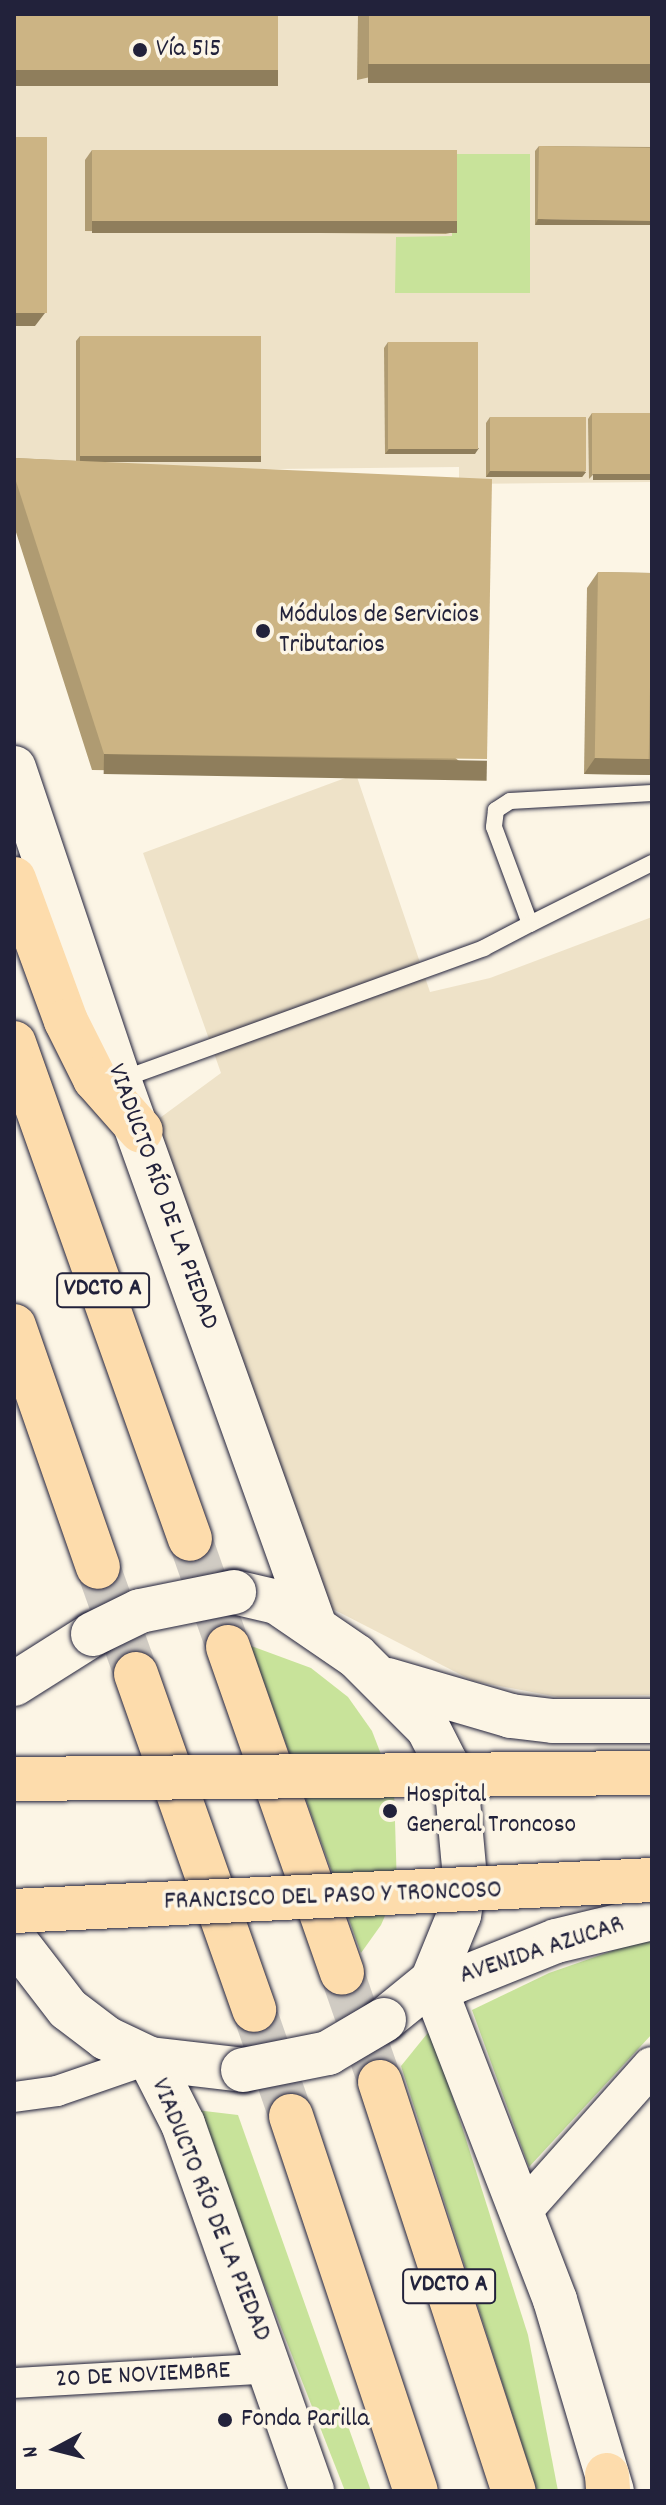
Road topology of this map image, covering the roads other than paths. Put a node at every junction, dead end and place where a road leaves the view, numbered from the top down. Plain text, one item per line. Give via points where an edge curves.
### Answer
1 (14, 768) edge
2 (652, 793) edge
3 (652, 863) edge
4 (14, 879) edge
5 (530, 924) junction
6 (14, 1043) edge
7 (110, 1084) junction
8 (141, 1131) joint
9 (14, 1326) edge
10 (190, 1539) tunnel mouth
11 (98, 1567) tunnel mouth
12 (314, 1624) junction
13 (228, 1647) tunnel mouth
14 (368, 1666) junction
15 (136, 1674) tunnel mouth
16 (14, 1684) edge
17 (652, 1721) edge
18 (652, 1773) edge
19 (14, 1779) edge
20 (652, 1880) edge
21 (14, 1911) edge
22 (652, 1918) edge
23 (20, 1954) edge
24 (342, 1973) tunnel mouth
25 (432, 1981) junction
26 (254, 2010) tunnel mouth
27 (150, 2059) junction
28 (652, 2066) edge
29 (380, 2082) tunnel mouth
30 (14, 2097) edge
31 (291, 2116) tunnel mouth
32 (520, 2214) junction
33 (273, 2368) junction
34 (14, 2383) edge
35 (308, 2485) edge
36 (609, 2486) edge
37 (416, 2491) edge
38 (514, 2491) edge

1 - 7 main road, VIADUCTO RÍO DE LA PIEDAD
2 - 5 lane via 510,801 496,810 494,827
3 - 5 lane
4 - 7 highway via 66,1021
5 - 7 lane via 484,948
6 - 10 highway, VDCTO A
7 - 8 highway
8 - 12 main road, VIADUCTO RÍO DE LA PIEDAD
9 - 11 highway
12 - 14 main road
12 - 16 main road, bridge via 277,1602 234,1592 140,1611
13 - 24 highway
14 - 17 main road via 511,1716
14 - 25 main road via 428,1728 458,1801 465,1878 459,1915
15 - 26 highway
18 - 19 highway, bridge
20 - 21 highway, FRANCISCO DEL PASO Y TRONCOSO, bridge
22 - 25 main road, AVENIDA AZUCAR via 556,1941 456,1981
23 - 27 main road, VIADUCTO RÍO DE LA PIEDAD via 68,2009 106,2038
25 - 27 main road, bridge via 384,2020 328,2053 243,2070
25 - 32 main road
27 - 30 street via 57,2091
27 - 33 main road, VIADUCTO RÍO DE LA PIEDAD via 183,2124
28 - 32 street
29 - 38 highway, VDCTO A
31 - 37 highway
32 - 36 main road via 555,2300
33 - 34 street, 20 DE NOVIEMBRE
33 - 35 main road, VIADUCTO RÍO DE LA PIEDAD

